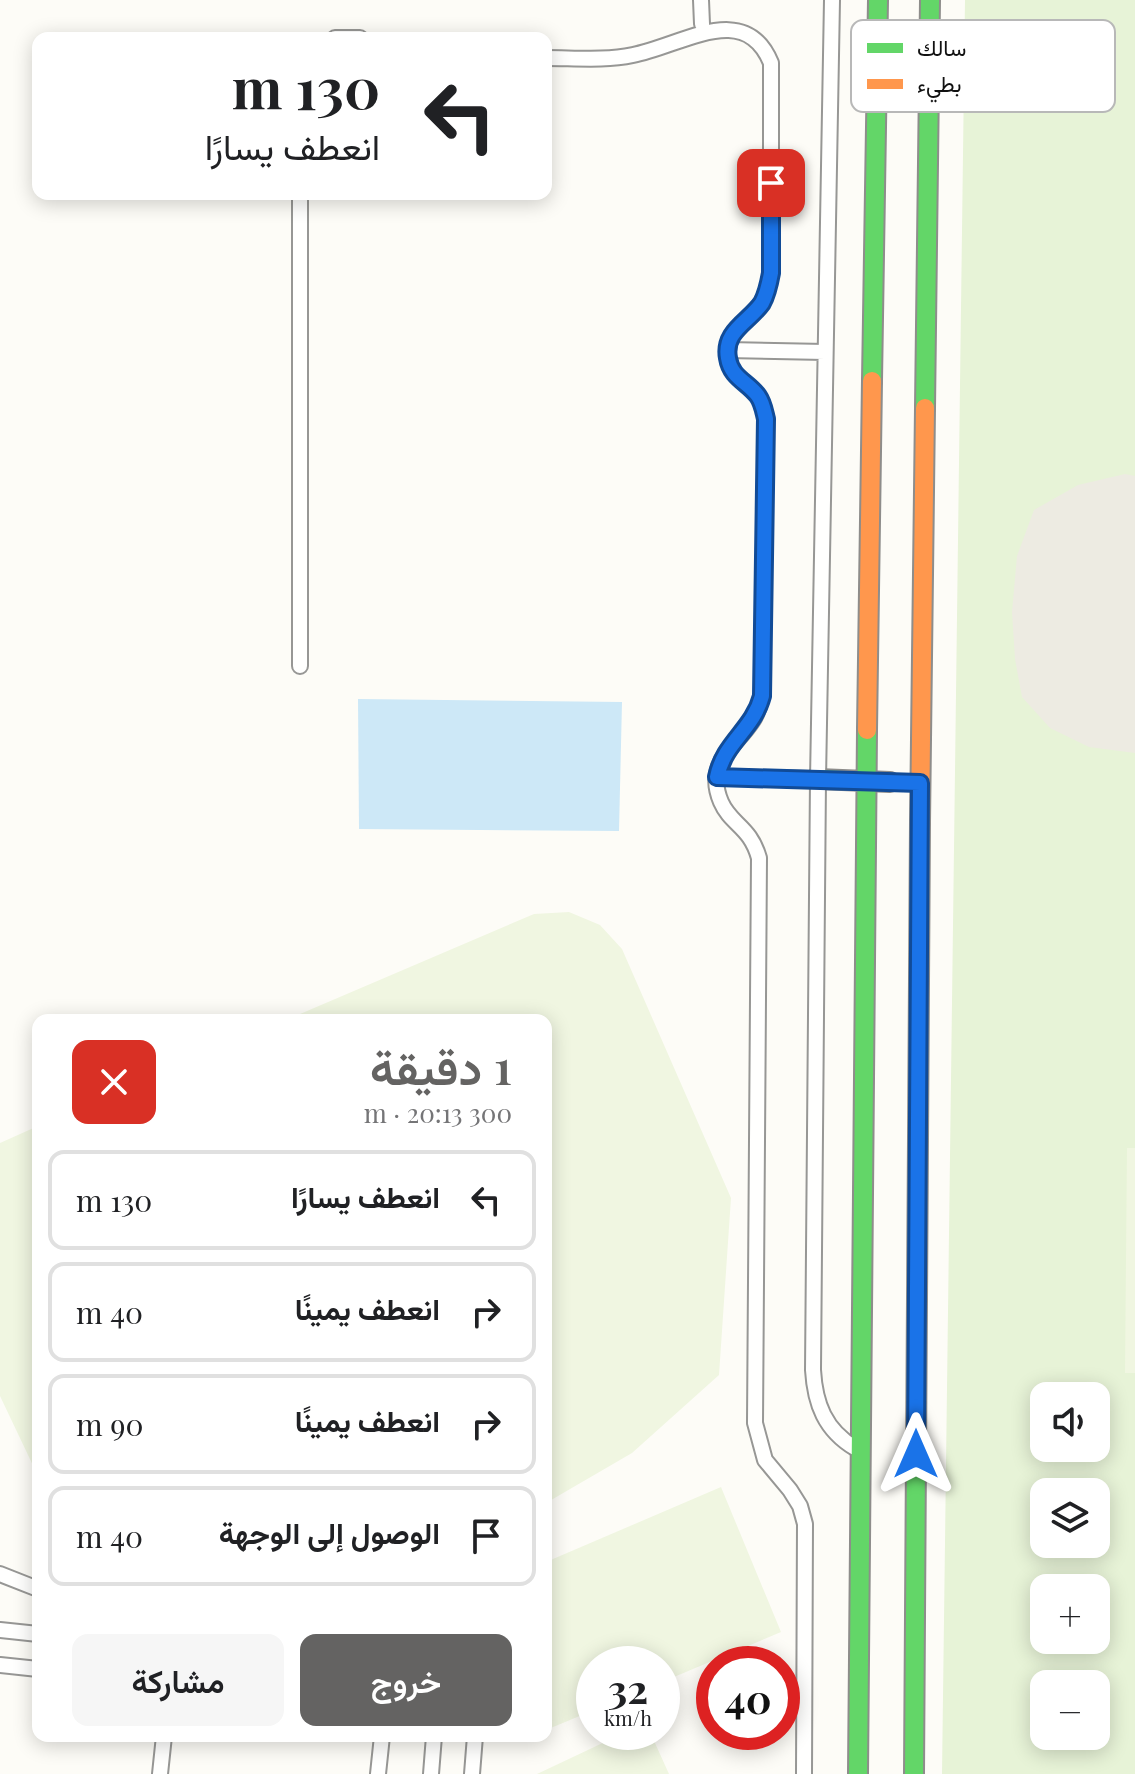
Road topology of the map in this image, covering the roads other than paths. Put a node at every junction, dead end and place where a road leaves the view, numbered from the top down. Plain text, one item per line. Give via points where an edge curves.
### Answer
1 (701, 0) edge
2 (832, 0) edge
3 (878, 0) edge
4 (930, 0) edge
5 (878, 20) edge
6 (930, 20) edge
7 (702, 24) junction
8 (552, 58) edge
9 (876, 112) edge
10 (929, 112) edge
11 (300, 200) edge
12 (727, 350) junction
13 (825, 352) junction
14 (300, 666) dead end
15 (717, 777) junction
16 (818, 779) junction
17 (866, 781) junction
18 (920, 783) junction
19 (861, 1452) junction
20 (0, 1574) edge
21 (32, 1587) edge
22 (0, 1630) edge
23 (32, 1633) edge
24 (0, 1665) edge
25 (32, 1668) edge
26 (163, 1742) edge
27 (381, 1742) edge
28 (434, 1742) edge
29 (475, 1742) edge
30 (160, 1774) edge
31 (378, 1774) edge
32 (431, 1774) edge
33 (472, 1774) edge
34 (804, 1774) edge
35 (858, 1774) edge
36 (914, 1774) edge

1 - 7 lane
2 - 13 lane
3 - 5 street
4 - 6 street
7 - 8 lane via 660,48 635,55
7 - 12 lane via 720,19 754,31 766,45 771,63 771,273 763,300 735,329
9 - 17 street
10 - 18 street
11 - 14 lane
12 - 13 lane
12 - 15 lane via 731,369 756,393 766,419 763,682 759,709 726,751
13 - 16 lane
15 - 16 lane
15 - 34 lane via 721,802 748,832 759,858 755,1423 765,1460 790,1490 805,1524
16 - 17 street
16 - 19 lane via 814,1390 830,1427
17 - 18 street
17 - 19 street
18 - 36 street
19 - 35 street
20 - 21 lane
22 - 23 lane
24 - 25 lane
26 - 30 lane
27 - 31 lane
28 - 32 lane
29 - 33 lane

